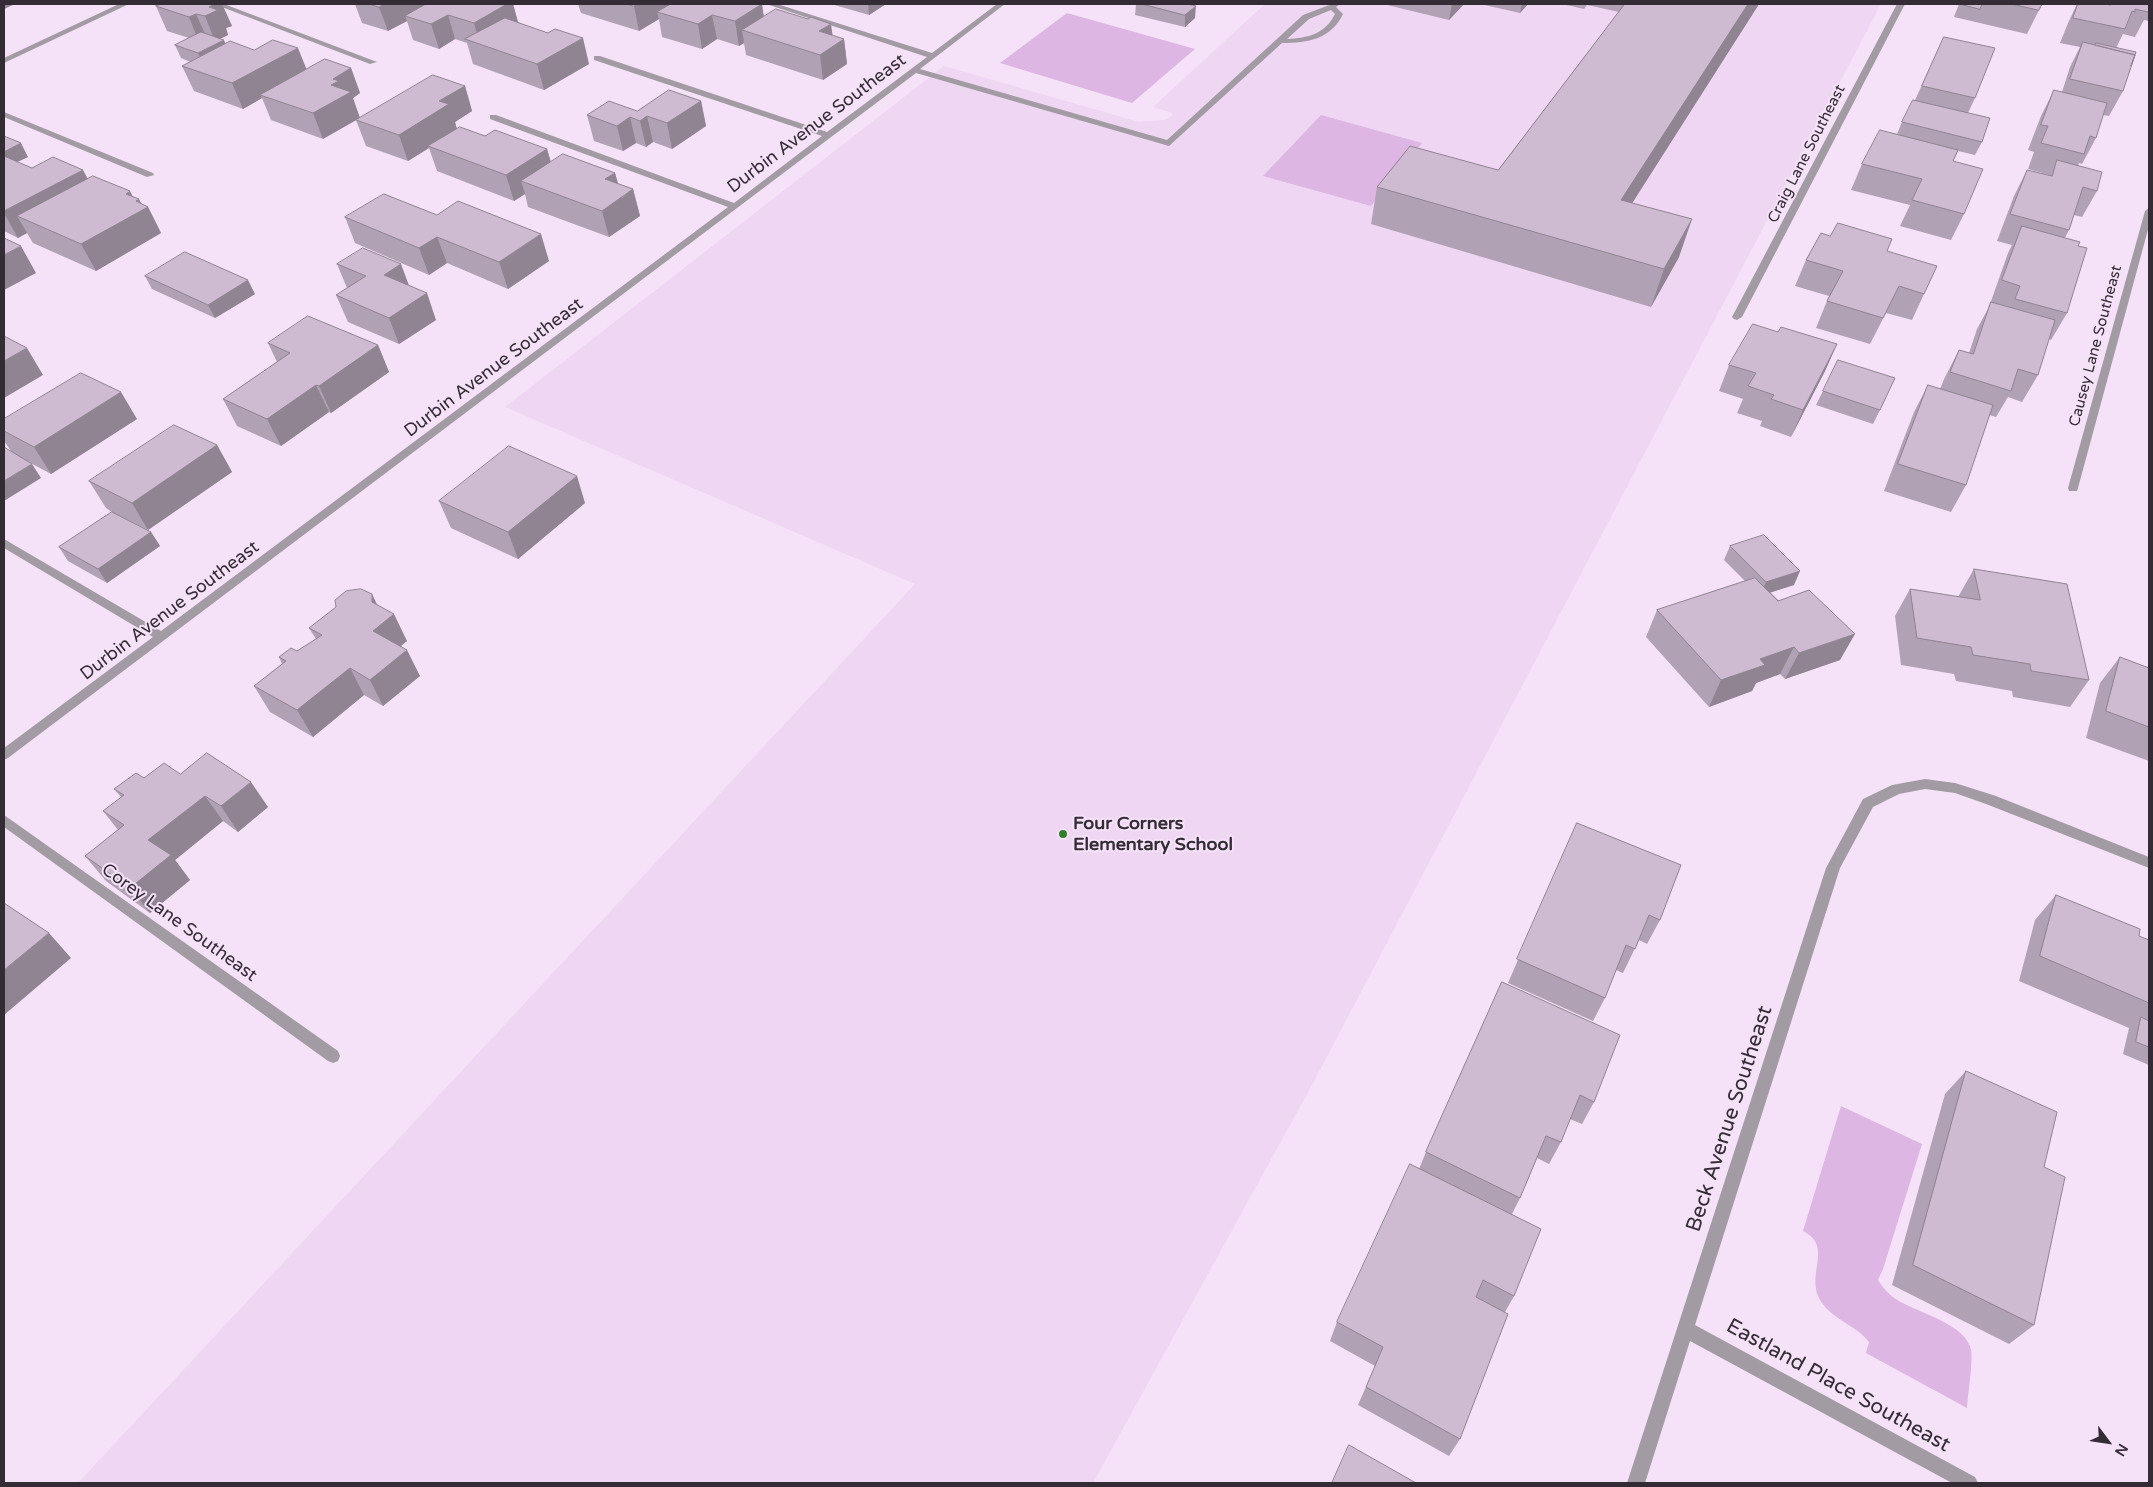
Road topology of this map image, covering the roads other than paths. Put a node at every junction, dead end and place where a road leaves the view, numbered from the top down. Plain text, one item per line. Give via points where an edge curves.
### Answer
1 (125, 4) edge
2 (218, 4) edge
3 (770, 4) edge
4 (1001, 4) edge
5 (1901, 4) edge
6 (1334, 6) edge
7 (1278, 41) junction
8 (933, 56) junction
9 (596, 58) dead end
10 (4, 60) edge
11 (373, 62) dead end
12 (916, 70) junction
13 (4, 114) edge
14 (493, 117) dead end
15 (829, 136) junction
16 (150, 175) dead end
17 (736, 206) junction
18 (2149, 211) edge
19 (1737, 317) dead end
20 (2073, 488) dead end
21 (4, 543) edge
22 (162, 637) junction
23 (4, 755) edge
24 (4, 820) edge
25 (2149, 862) edge
26 (333, 1056) dead end
27 (1685, 1329) junction
28 (1636, 1483) edge
29 (1969, 1483) edge

1 - 10 street
2 - 11 street
3 - 8 street
4 - 8 street, Durbin Avenue Southeast
5 - 19 street, Craig Lane Southeast
6 - 7 street via 1306,17
6 - 7 street via 1339,14 1336,21 1320,35 1310,39
7 - 12 street via 1169,143
8 - 12 street, Durbin Avenue Southeast
9 - 15 street
12 - 15 street, Durbin Avenue Southeast
13 - 16 street
14 - 17 street
15 - 17 street, Durbin Avenue Southeast
17 - 22 street, Durbin Avenue Southeast
18 - 20 street, Causey Lane Southeast
21 - 22 street
22 - 23 street, Durbin Avenue Southeast
24 - 26 street, Corey Lane Southeast
25 - 27 street, Beck Avenue Southeast via 1955,788 1925,784 1897,789 1868,803 1833,868
27 - 28 street, Beck Avenue Southeast
27 - 29 street, Eastland Place Southeast

